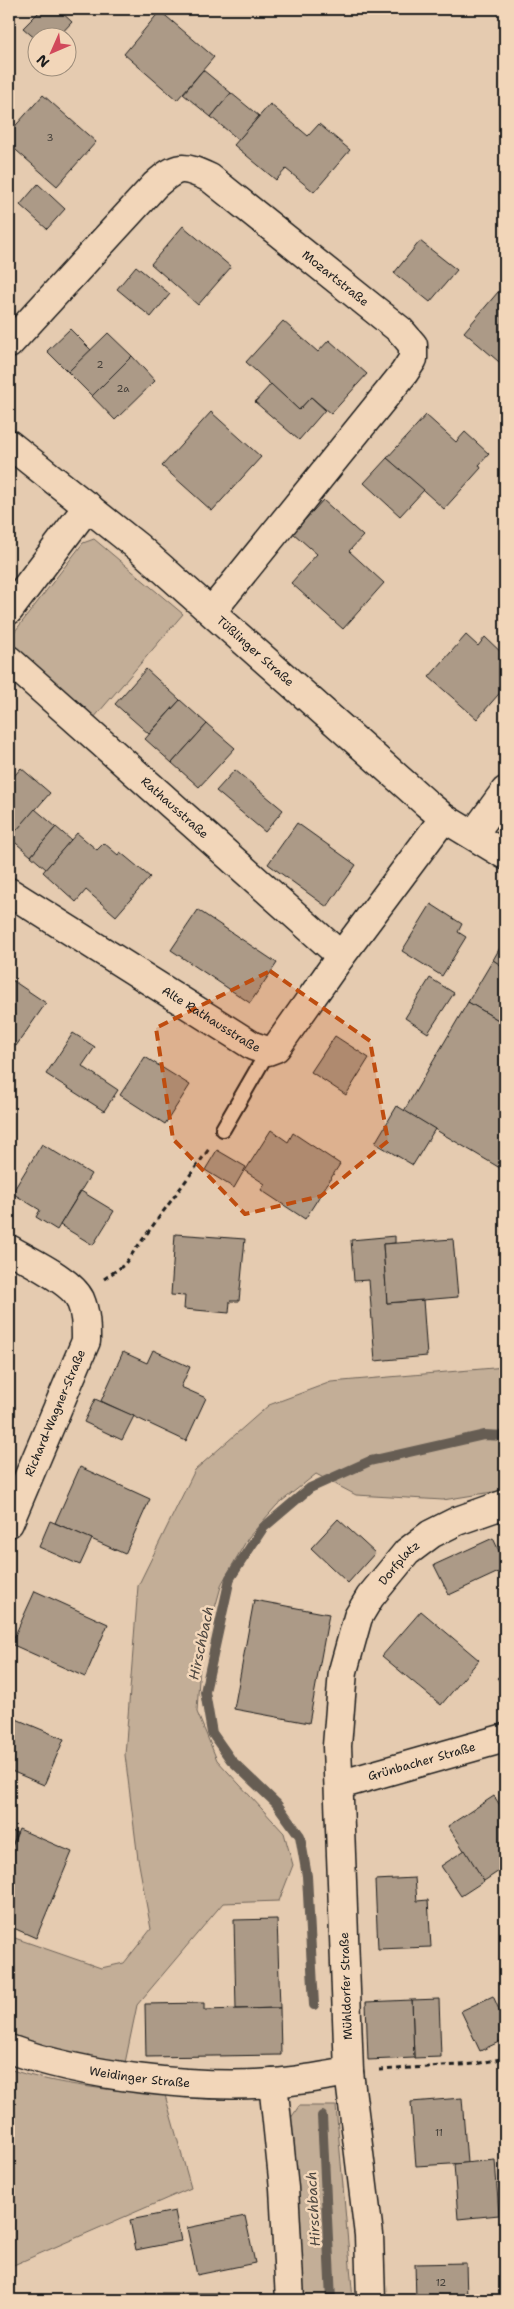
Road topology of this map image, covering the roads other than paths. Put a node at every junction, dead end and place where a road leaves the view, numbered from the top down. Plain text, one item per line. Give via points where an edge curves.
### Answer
1 (9, 344) edge
2 (9, 444) edge
3 (88, 506) junction
4 (9, 610) edge
5 (212, 611) junction
6 (9, 660) edge
7 (505, 791) edge
8 (444, 818) junction
9 (473, 836) junction
10 (505, 855) edge
11 (9, 892) edge
12 (341, 956) junction
13 (268, 1052) junction
14 (223, 1129) road end
15 (9, 1249) edge
16 (505, 1504) edge
17 (9, 1523) edge
18 (342, 1671) joint
19 (505, 1738) edge
20 (339, 1785) junction
21 (9, 2049) edge
22 (349, 2072) junction
23 (273, 2083) junction
24 (290, 2300) edge
25 (371, 2300) edge

1 - 5 street, Mozartstraße via 155,185 172,170 188,168 217,184 400,330 413,345 413,359 404,373
2 - 3 street, Tüßlinger Straße
3 - 4 street
3 - 5 street, Tüßlinger Straße
5 - 8 street, Tüßlinger Straße
6 - 12 street, Rathausstraße
7 - 9 street
8 - 9 street, Tüßlinger Straße
8 - 12 street, Alte Rathausstraße
9 - 10 street, Tüßlinger Straße
11 - 13 street, Alte Rathausstraße via 253,1046
12 - 13 street, Alte Rathausstraße via 276,1048
13 - 14 lane
15 - 17 street, Richard-Wagner-Straße via 68,1285 79,1297 86,1321 86,1341
16 - 18 street, Dorfplatz via 457,1521 431,1534 407,1552 358,1617
18 - 20 street, Mühldorfer Straße via 337,1746
19 - 20 street, Grünbacher Straße
20 - 22 street, Mühldorfer Straße
21 - 23 street, Weidinger Straße via 63,2065 107,2073 210,2083
22 - 23 street, Weidinger Straße
22 - 25 street, Mühldorfer Straße via 369,2235
23 - 24 street via 284,2188

